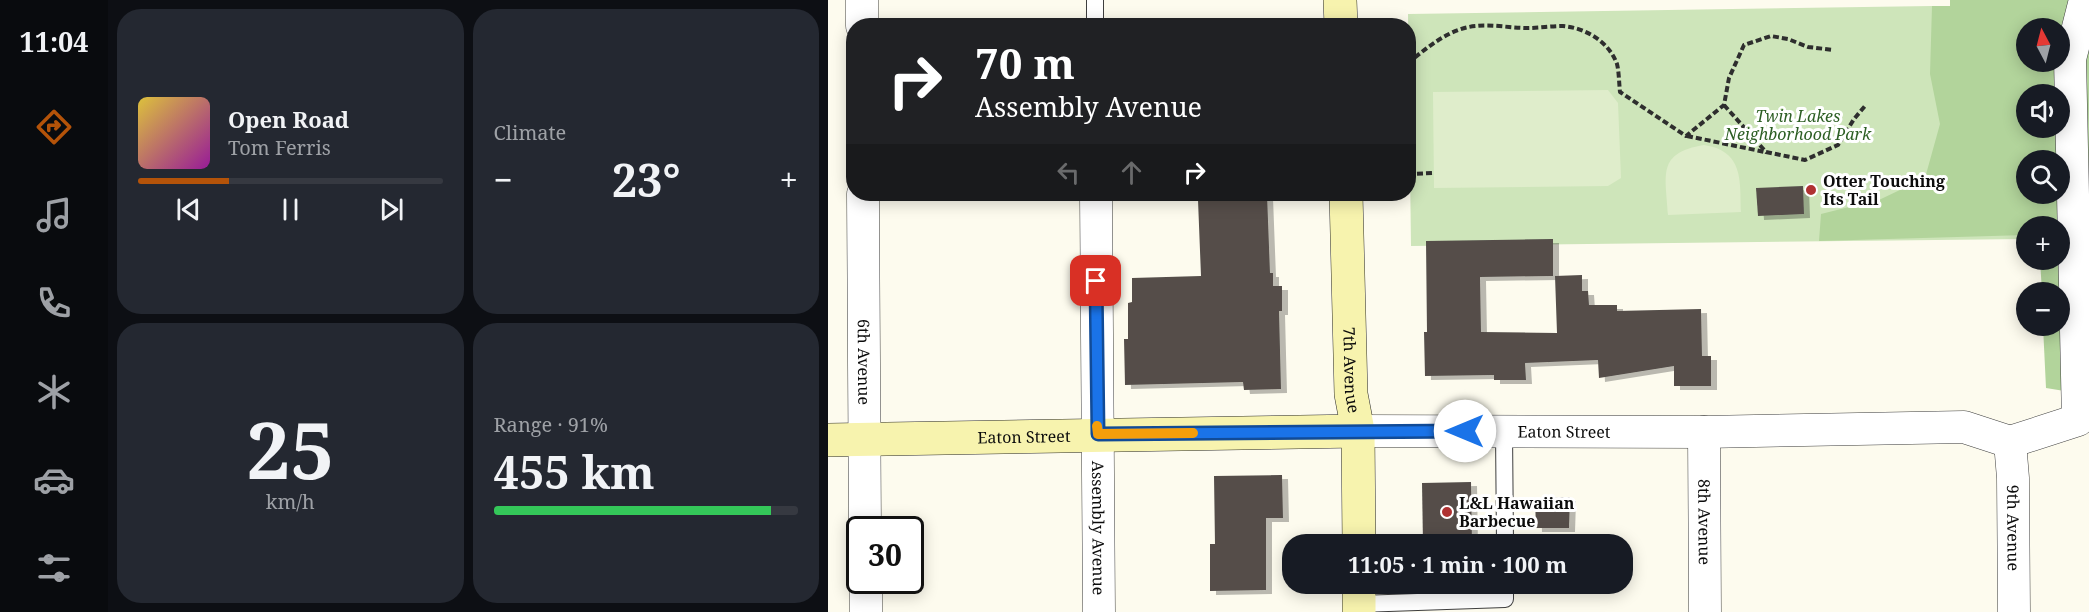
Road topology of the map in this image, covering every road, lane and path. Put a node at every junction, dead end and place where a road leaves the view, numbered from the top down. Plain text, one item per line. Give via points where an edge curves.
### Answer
1 (862, 0) edge
2 (1095, 0) edge
3 (1340, 0) edge
4 (2085, 0) edge
5 (862, 18) edge
6 (1095, 18) edge
7 (1341, 18) edge
8 (1834, 50) dead end
9 (1416, 57) edge
10 (1724, 105) junction
11 (1865, 106) dead end
12 (1686, 136) junction
13 (1766, 152) junction
14 (1434, 173) dead end
15 (1416, 174) edge
16 (863, 201) edge
17 (1096, 201) edge
18 (1346, 201) edge
19 (1358, 431) junction
20 (1504, 431) junction
21 (1704, 432) junction
22 (1098, 434) junction
23 (828, 440) edge
24 (863, 440) junction
25 (2010, 442) junction
26 (865, 516) edge
27 (1359, 534) edge
28 (1505, 534) edge
29 (866, 594) edge
30 (1505, 594) edge
31 (1359, 600) edge
32 (866, 612) edge
33 (1099, 612) edge
34 (1706, 612) edge
35 (2014, 612) edge

1 - 5 street
2 - 6 lane
3 - 7 main road
4 - 25 street via 2070,59 2078,420
8 - 10 path via 1771,36 1744,45 1729,78
9 - 12 path via 1467,27 1576,28 1605,46 1617,64 1620,92
10 - 12 path
10 - 13 path
11 - 13 path via 1838,145 1804,160
12 - 13 path
14 - 15 path
16 - 24 street, 6th Avenue
17 - 22 street, Assembly Avenue
18 - 19 main road, 7th Avenue via 1352,394
19 - 20 street, Eaton Street
19 - 22 main road, Eaton Street
19 - 27 main road, 7th Avenue
20 - 21 street, Eaton Street
20 - 28 lane
21 - 25 street, Eaton Street via 1964,427
21 - 34 street, 8th Avenue
22 - 24 main road, Eaton Street
22 - 33 street, Assembly Avenue
23 - 24 main road, Eaton Street
24 - 26 street, 6th Avenue
25 - 35 street, 9th Avenue
29 - 32 street
30 - 31 lane via 1505,599

